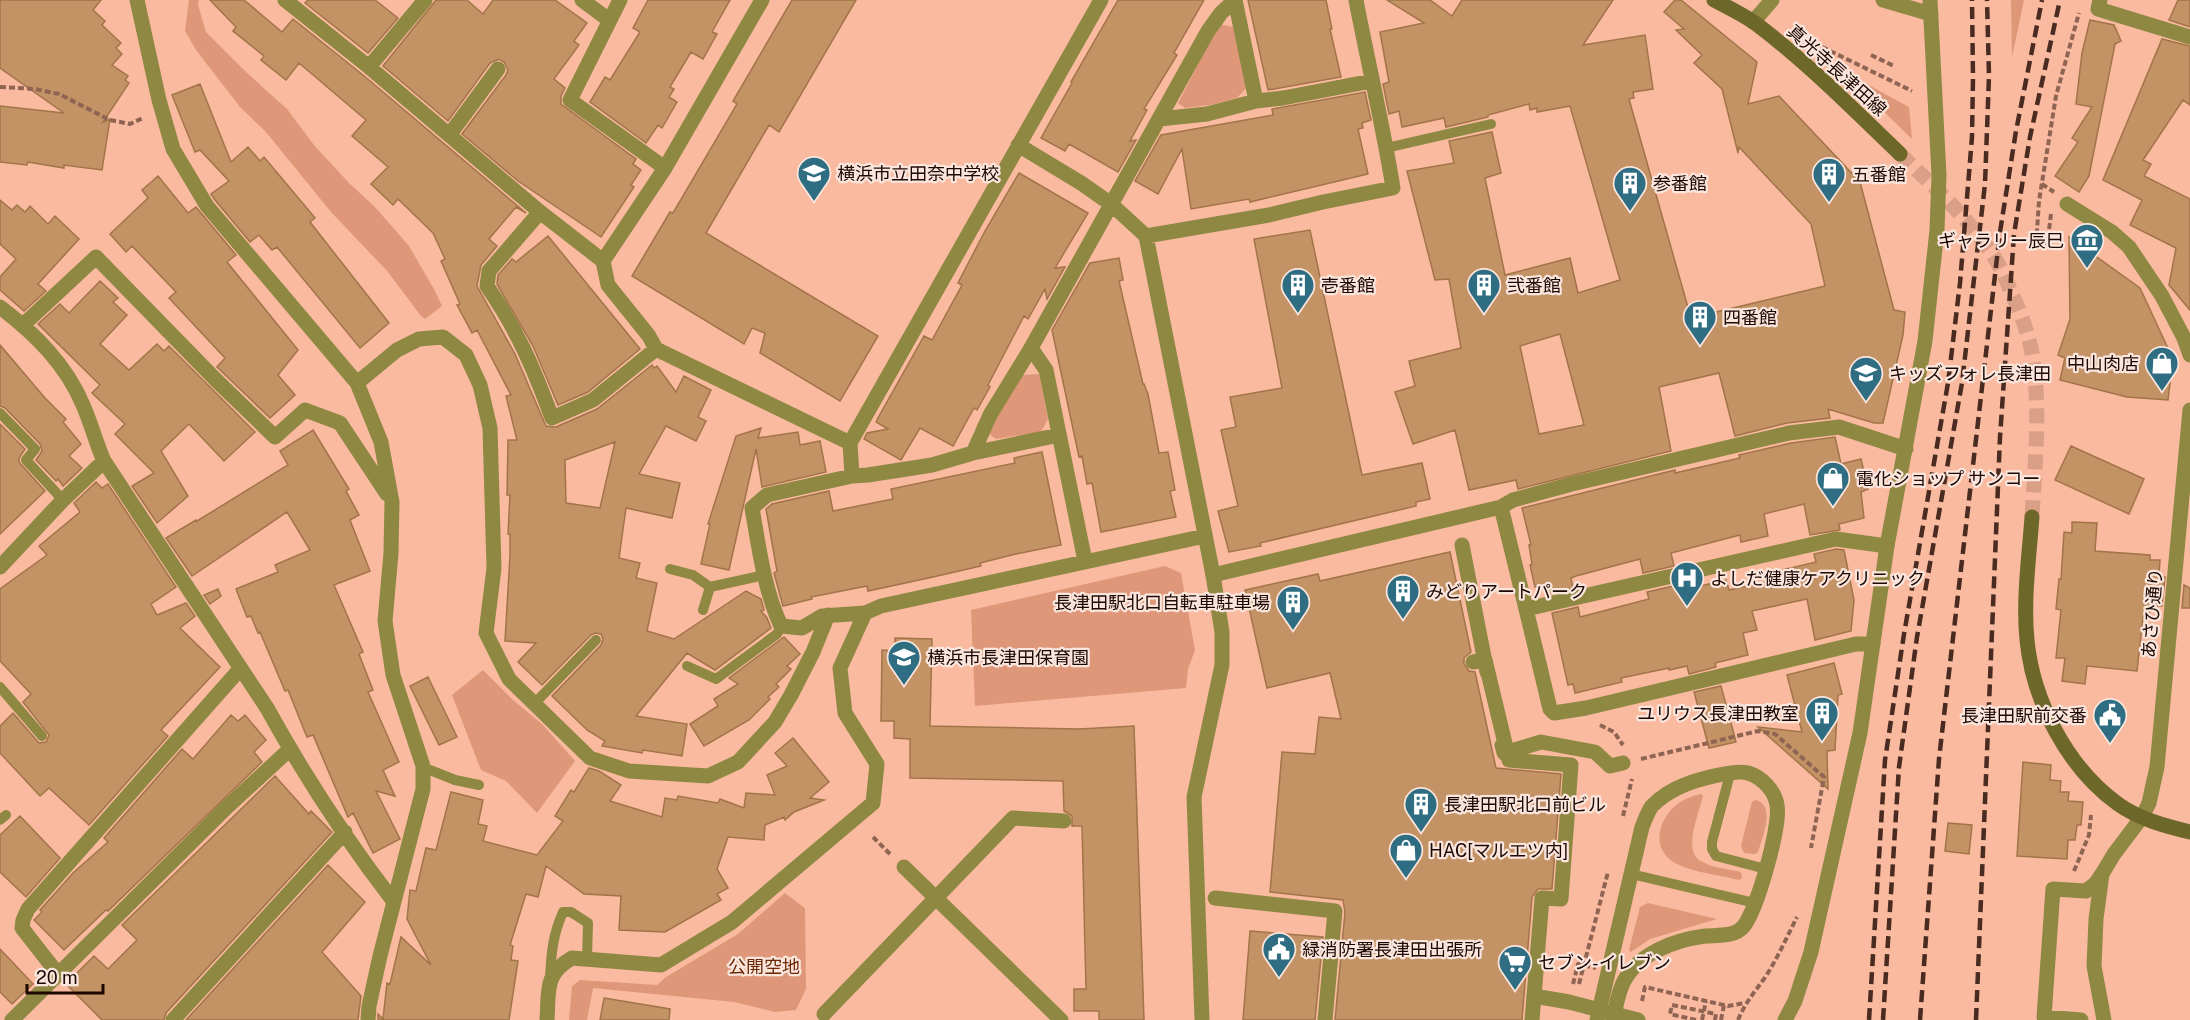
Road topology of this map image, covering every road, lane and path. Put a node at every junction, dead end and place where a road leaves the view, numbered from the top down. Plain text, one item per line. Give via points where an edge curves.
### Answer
1 (137, 0) edge
2 (285, 0) edge
3 (425, 0) edge
4 (582, 0) edge
5 (620, 0) edge
6 (762, 0) edge
7 (1101, 0) edge
8 (1235, 0) edge
9 (1356, 0) edge
10 (1714, 0) edge
11 (1772, 0) edge
12 (1883, 0) edge
13 (2100, 0) edge
14 (2080, 6) dead end
15 (1931, 7) edge
16 (609, 20) junction
17 (1753, 22) junction
18 (2190, 38) edge
19 (1822, 47) dead end
20 (1872, 55) dead end
21 (1894, 66) dead end
22 (369, 67) junction
23 (498, 69) dead end
24 (1372, 81) junction
25 (0, 87) edge
26 (1912, 91) dead end
27 (1256, 101) junction
28 (150, 115) dead end
29 (1159, 119) junction
30 (1491, 124) dead end
31 (450, 134) junction
32 (1018, 146) junction
33 (1386, 148) junction
34 (1900, 154) tunnel mouth
35 (665, 168) junction
36 (1111, 204) junction
37 (2067, 204) joint
38 (540, 212) junction
39 (1146, 236) junction
40 (603, 261) junction
41 (0, 307) edge
42 (23, 325) junction
43 (1031, 348) junction
44 (656, 349) junction
45 (2190, 356) edge
46 (357, 383) junction
47 (2190, 410) edge
48 (0, 413) edge
49 (1059, 435) junction
50 (850, 443) junction
51 (1906, 449) junction
52 (973, 453) junction
53 (104, 461) junction
54 (852, 476) junction
55 (63, 500) junction
56 (392, 502) junction
57 (1501, 507) junction
58 (2032, 517) tunnel mouth
59 (1205, 536) junction
60 (1461, 545) dead end
61 (1887, 546) junction
62 (1085, 561) junction
63 (0, 567) edge
64 (670, 569) dead end
65 (765, 575) junction
66 (1213, 575) junction
67 (710, 587) junction
68 (1526, 609) junction
69 (703, 610) dead end
70 (865, 613) junction
71 (828, 615) junction
72 (782, 626) junction
73 (596, 640) dead end
74 (1873, 644) junction
75 (1473, 662) dead end
76 (687, 666) dead end
77 (240, 669) junction
78 (0, 687) edge
79 (534, 704) junction
80 (1597, 723) dead end
81 (1614, 732) dead end
82 (42, 736) dead end
83 (290, 748) junction
84 (1628, 767) joint
85 (423, 772) junction
86 (1730, 774) junction
87 (479, 785) dead end
88 (2091, 815) dead end
89 (2142, 817) junction
90 (1622, 818) dead end
91 (1064, 821) dead end
92 (345, 832) junction
93 (2190, 832) edge
94 (1610, 864) dead end
95 (904, 867) dead end
96 (1766, 869) junction
97 (1632, 874) junction
98 (2071, 874) dead end
99 (2102, 874) junction
100 (936, 898) junction
101 (1215, 898) dead end
102 (394, 902) junction
103 (1755, 903) junction
104 (587, 958) junction
105 (1596, 968) dead end
106 (58, 974) junction
107 (550, 979) junction
108 (1579, 988) dead end
109 (1534, 996) junction
110 (1706, 1001) junction
111 (1569, 1002) junction
112 (1724, 1005) junction
113 (824, 1014) dead end
114 (1639, 1015) edge
115 (12, 1020) edge
116 (173, 1020) edge
117 (368, 1020) edge
118 (547, 1020) edge
119 (1061, 1020) edge
120 (1202, 1020) edge
121 (1325, 1020) edge
122 (1532, 1020) edge
123 (1597, 1020) edge
124 (1612, 1020) edge
125 (1696, 1020) edge
126 (1702, 1020) edge
127 (1715, 1020) edge
128 (1721, 1020) edge
129 (1738, 1020) edge
130 (1785, 1020) edge
131 (2081, 1020) edge
132 (2104, 1020) edge

1 - 46 street via 173,149 207,206
2 - 22 street
3 - 22 street
4 - 16 street
5 - 16 street
6 - 35 street
7 - 32 street
8 - 27 street
8 - 29 street via 1208,32
9 - 24 street
10 - 17 main road, 真光寺長津田線
11 - 17 street
12 - 15 street
13 - 18 street via 2098,9
14 - 37 path via 2054,96 2036,245 2047,246 2051,209 2061,210
15 - 51 street via 1938,128 1937,230 1925,341
16 - 35 street via 570,100
17 - 34 main road, 真光寺長津田線 via 1828,85
19 - 26 path
20 - 21 path
22 - 31 street
23 - 31 street
24 - 27 street
24 - 33 street
25 - 28 path via 59,94 110,120 130,124
27 - 29 street via 1207,114
29 - 36 street
30 - 33 lane
31 - 38 street
32 - 36 street
32 - 50 street
33 - 39 street via 1393,188
35 - 40 street
36 - 39 street
36 - 43 street
37 - 45 street via 2129,247 2162,296
38 - 40 street
38 - 44 street via 489,271 487,286 532,364 552,418 593,400
39 - 59 street
40 - 44 street via 608,285
41 - 42 street
42 - 53 street via 69,378
42 - 56 street via 96,257 274,437 305,410 340,423
43 - 49 street via 1046,370
43 - 52 street via 990,415
44 - 50 street
46 - 56 street via 381,442
46 - 79 street via 397,350 419,339 443,337 466,355 480,385 490,428 494,568 486,633 509,679
47 - 89 street, あさひ通り via 2157,767
48 - 55 lane via 35,449 26,460
49 - 52 street
49 - 62 street
50 - 54 street
51 - 57 street via 1839,427 1789,433 1572,484 1512,500
51 - 61 street
52 - 54 street via 932,465
53 - 55 street
53 - 77 street
54 - 65 street via 767,495 753,508
55 - 63 street
56 - 85 street via 384,621 393,675
57 - 66 street
57 - 68 street
58 - 89 main road via 2027,640 2043,704 2084,772 2118,804
59 - 62 street
59 - 66 street
60 - 84 street via 1504,753 1541,742 1595,752 1610,766
61 - 68 street via 1836,539
61 - 74 street
62 - 70 street via 881,606
64 - 67 lane via 693,575
65 - 67 lane
65 - 72 street via 773,609
66 - 120 street via 1222,632 1222,665 1194,797
67 - 69 lane
68 - 74 street via 1550,709 1554,712 1856,644
70 - 71 street
70 - 104 street via 840,668 845,713 878,764 873,803 732,922 661,965
71 - 72 street via 802,628
71 - 79 street via 809,661 775,722 738,762 708,776 629,771 590,758
72 - 76 lane via 777,634 716,679
73 - 79 lane
74 - 130 street via 1860,733 1810,952 1795,1002
75 - 109 street, bridge via 1485,660 1509,760 1570,765 1561,899 1542,898
77 - 83 street
77 - 106 street via 28,909 22,928
78 - 82 lane
80 - 81 path
83 - 92 street
83 - 106 street
84 - 90 path
85 - 87 lane via 430,770
85 - 102 street via 423,789
86 - 96 street via 1749,773 1774,795 1778,817
86 - 96 lane via 1712,849 1716,856
86 - 97 street via 1683,785 1651,807 1642,827
88 - 98 path via 2089,835
89 - 93 main road
89 - 99 street, あさひ通り
91 - 100 street via 1013,818
92 - 102 street
92 - 116 street
94 - 108 path
95 - 100 street
96 - 103 street
97 - 103 lane
97 - 123 street
99 - 131 street via 2086,891 2053,889 2044,1017
99 - 132 street via 2094,966
100 - 113 street
100 - 119 street
101 - 121 street via 1335,911
102 - 117 street
103 - 124 street via 1737,932 1652,952 1624,981
104 - 107 street via 572,958 559,965
104 - 107 lane via 588,923 571,912 563,912 551,948
105 - 111 path, bridge via 1578,964
106 - 115 street
107 - 118 street
109 - 111 street, bridge
109 - 122 street
110 - 112 path
110 - 114 path via 1646,987
110 - 126 path
111 - 114 street, bridge
112 - 128 path
112 - 129 path via 1745,1002
125 - 127 path, bridge via 1670,1014 1672,1005 1716,1014

